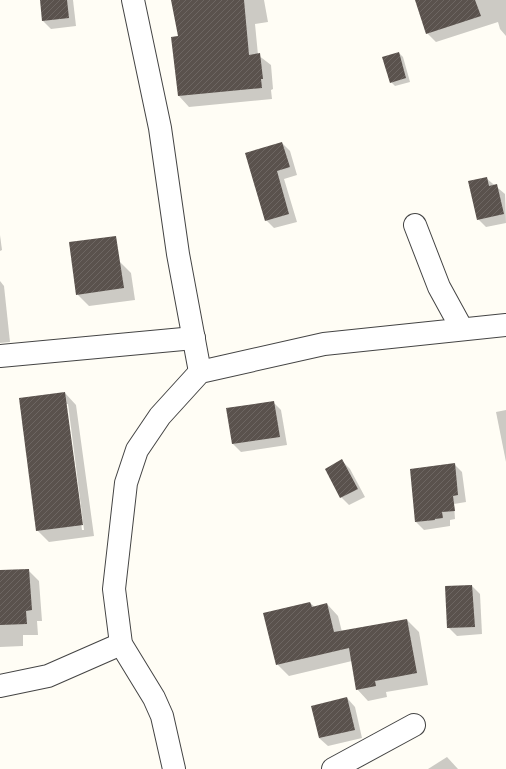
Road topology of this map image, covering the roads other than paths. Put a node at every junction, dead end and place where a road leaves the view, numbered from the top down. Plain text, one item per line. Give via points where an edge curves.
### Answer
1 (134, 0) edge
2 (415, 225) dead end
3 (506, 325) edge
4 (462, 329) junction
5 (194, 338) junction
6 (0, 356) edge
7 (200, 372) junction
8 (121, 644) junction
9 (0, 686) edge
10 (414, 725) dead end
11 (174, 769) edge
12 (333, 769) edge

1 - 5 street via 160,128 178,254
2 - 4 street via 439,287
3 - 4 street
4 - 7 street via 324,344
5 - 6 street
5 - 7 street
7 - 8 street via 160,416 137,450 126,483 114,589
8 - 9 street via 48,676
8 - 11 street via 162,716
10 - 12 street

